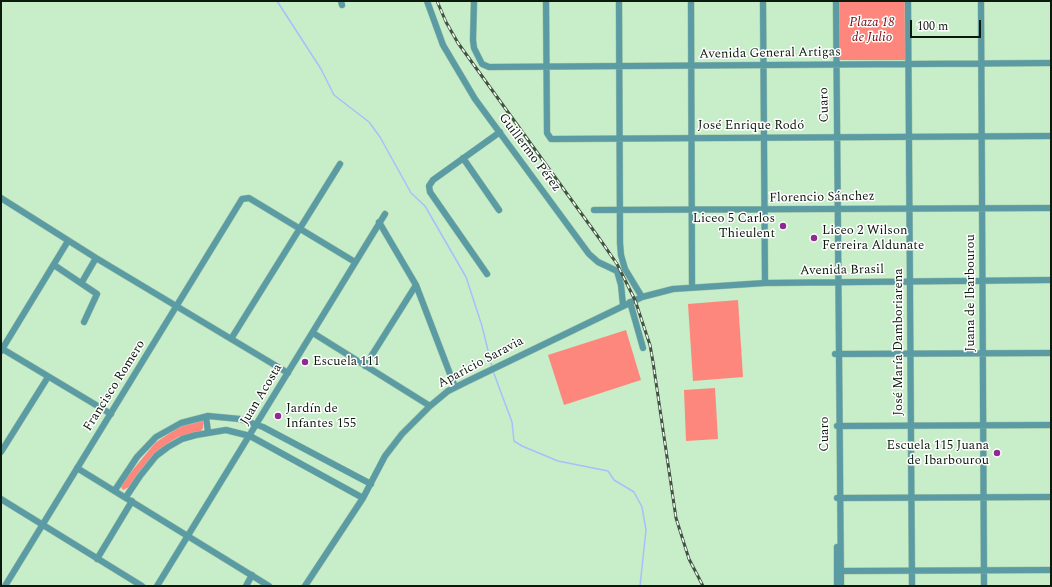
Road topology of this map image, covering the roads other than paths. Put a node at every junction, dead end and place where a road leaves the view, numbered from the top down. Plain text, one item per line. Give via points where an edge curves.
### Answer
1 (427, 1) edge
2 (474, 1) edge
3 (546, 1) edge
4 (619, 1) edge
5 (691, 1) edge
6 (763, 1) edge
7 (836, 1) edge
8 (908, 1) edge
9 (981, 1) edge
10 (981, 63) junction
11 (1051, 63) edge
12 (836, 64) junction
13 (909, 64) junction
14 (764, 65) junction
15 (619, 66) junction
16 (692, 66) junction
17 (546, 67) junction
18 (500, 132) junction
19 (909, 136) junction
20 (981, 136) junction
21 (1051, 136) edge
22 (764, 137) junction
23 (837, 137) junction
24 (620, 138) junction
25 (692, 138) junction
26 (463, 158) junction
27 (340, 164) dead end
28 (1, 198) edge
29 (837, 208) junction
30 (910, 208) junction
31 (982, 208) junction
32 (1051, 208) edge
33 (498, 210) dead end
34 (594, 210) dead end
35 (620, 210) junction
36 (692, 210) junction
37 (765, 210) junction
38 (385, 214) dead end
39 (379, 222) junction
40 (299, 228) junction
41 (68, 241) junction
42 (96, 258) junction
43 (355, 262) junction
44 (54, 264) junction
45 (487, 274) dead end
46 (1051, 280) edge
47 (910, 281) junction
48 (982, 281) junction
49 (82, 282) junction
50 (838, 282) junction
51 (765, 283) junction
52 (416, 285) junction
53 (692, 287) junction
54 (642, 297) junction
55 (632, 301) junction
56 (623, 305) junction
57 (177, 306) junction
58 (84, 322) dead end
59 (313, 333) junction
60 (231, 340) junction
61 (643, 348) dead end
62 (2, 349) edge
63 (911, 353) junction
64 (1051, 353) edge
65 (837, 354) junction
66 (982, 354) junction
67 (365, 366) junction
68 (288, 373) junction
69 (48, 377) junction
70 (454, 387) junction
71 (430, 406) junction
72 (110, 414) junction
73 (206, 417) junction
74 (257, 425) junction
75 (1051, 425) edge
76 (838, 426) junction
77 (911, 426) junction
78 (982, 426) junction
79 (208, 432) junction
80 (250, 436) junction
81 (1, 452) edge
82 (77, 468) junction
83 (371, 484) junction
84 (115, 490) junction
85 (126, 497) junction
86 (1051, 497) edge
87 (363, 498) junction
88 (838, 498) junction
89 (912, 498) junction
90 (983, 498) junction
91 (1, 499) edge
92 (132, 501) junction
93 (43, 524) junction
94 (188, 536) junction
95 (98, 559) junction
96 (912, 570) junction
97 (984, 570) junction
98 (1051, 570) edge
99 (839, 571) junction
100 (252, 576) junction
101 (5, 586) edge
102 (142, 586) edge
103 (157, 586) edge
104 (246, 586) edge
105 (269, 586) edge
106 (306, 586) edge
107 (837, 586) edge
108 (842, 586) edge
109 (912, 586) edge
110 (984, 586) edge

1 - 18 street, Guillermo Pérez via 443,45 475,99
2 - 17 street, Avenida General Artigas via 474,48 482,64 489,67
3 - 17 street
4 - 15 street
5 - 16 street
6 - 14 street
7 - 12 street, Cuaro
8 - 13 street, José María Damboriarena
9 - 10 street, Juana de Ibarbourou
10 - 11 street, Avenida General Artigas
10 - 13 street, Avenida General Artigas
10 - 20 street, Juana de Ibarbourou
12 - 13 street, Avenida General Artigas
12 - 14 street, Avenida General Artigas
12 - 23 street, Cuaro
13 - 19 street, José María Damboriarena
14 - 16 street, Avenida General Artigas
14 - 22 street
15 - 16 street, Avenida General Artigas
15 - 17 street, Avenida General Artigas
15 - 24 street
16 - 25 street
17 - 24 street, José Enrique Rodó via 548,136 554,139
18 - 26 street
18 - 56 street, Guillermo Pérez via 589,254 598,262 617,271
19 - 20 street, José Enrique Rodó
19 - 23 street, José Enrique Rodó
19 - 30 street, José María Damboriarena
20 - 21 street, José Enrique Rodó
20 - 31 street, Juana de Ibarbourou
22 - 23 street, José Enrique Rodó
22 - 25 street, José Enrique Rodó
22 - 37 street
23 - 29 street, Cuaro
24 - 25 street, José Enrique Rodó
24 - 35 street
25 - 36 street
26 - 33 street
26 - 45 street via 433,180 429,186 430,192
27 - 40 street
28 - 41 street
29 - 30 street, Florencio Sánchez
29 - 37 street, Florencio Sánchez
29 - 50 street, Cuaro
30 - 31 street, Florencio Sánchez
30 - 47 street, José María Damboriarena
31 - 32 street, Florencio Sánchez
31 - 48 street, Juana de Ibarbourou
34 - 35 street, Florencio Sánchez
35 - 36 street, Florencio Sánchez
35 - 54 street via 621,255 625,269
36 - 37 street, Florencio Sánchez
36 - 53 street
37 - 51 street
38 - 39 street, Juan Acosta
39 - 43 street, Juan Acosta
39 - 52 street
40 - 43 street
40 - 57 street, Francisco Romero via 249,198 244,198
40 - 60 street
41 - 42 street
41 - 44 street
42 - 49 street
42 - 57 street
43 - 59 street, Juan Acosta
44 - 49 street
44 - 62 street
46 - 48 street, Avenida Brasil
47 - 48 street, Avenida Brasil
47 - 50 street, Avenida Brasil
47 - 63 street, José María Damboriarena
48 - 66 street, Juana de Ibarbourou
49 - 58 street via 97,294
50 - 51 street, Avenida Brasil
50 - 65 street, Cuaro via 835,286
51 - 53 street, Avenida Brasil
52 - 67 street
52 - 70 street
53 - 54 street, Avenida Brasil
54 - 55 street, Avenida Brasil
55 - 56 street, Aparicio Saravia
55 - 61 street
56 - 70 street, Aparicio Saravia
57 - 60 street
57 - 72 street, Francisco Romero
59 - 67 street
59 - 68 street, Juan Acosta
60 - 68 street
62 - 69 street
63 - 65 street
63 - 66 street
63 - 77 street, José María Damboriarena
64 - 66 street
65 - 76 street, Cuaro
66 - 78 street, Juana de Ibarbourou
67 - 71 street
68 - 74 street, Juan Acosta
69 - 72 street
69 - 81 street
70 - 71 street, Aparicio Saravia
71 - 83 street, Aparicio Saravia via 393,445
72 - 82 street, Francisco Romero
73 - 74 street via 230,417
73 - 79 street
73 - 84 street via 181,422 156,437
74 - 80 street, Juan Acosta
74 - 83 street
75 - 78 street
76 - 77 street
76 - 88 street, Cuaro
77 - 78 street
77 - 89 street, José María Damboriarena
78 - 90 street, Juana de Ibarbourou
79 - 80 street via 233,430
79 - 85 street via 182,439 168,447 140,476
80 - 87 street
80 - 94 street, Juan Acosta
82 - 84 street
82 - 93 street, Francisco Romero
83 - 87 street, Aparicio Saravia
84 - 85 street
85 - 92 street
86 - 90 street
87 - 106 street, Aparicio Saravia
88 - 89 street
88 - 99 street, Cuaro
89 - 90 street
89 - 96 street, José María Damboriarena
90 - 97 street, Juana de Ibarbourou
91 - 93 street
92 - 94 street
92 - 95 street
93 - 95 street
93 - 101 street, Francisco Romero
94 - 100 street
94 - 103 street, Juan Acosta
95 - 102 street
96 - 97 street
96 - 99 street
96 - 109 street, José María Damboriarena
97 - 98 street
97 - 110 street, Juana de Ibarbourou
99 - 107 street, Cuaro
99 - 108 street, Cuaro
100 - 104 street
100 - 105 street

